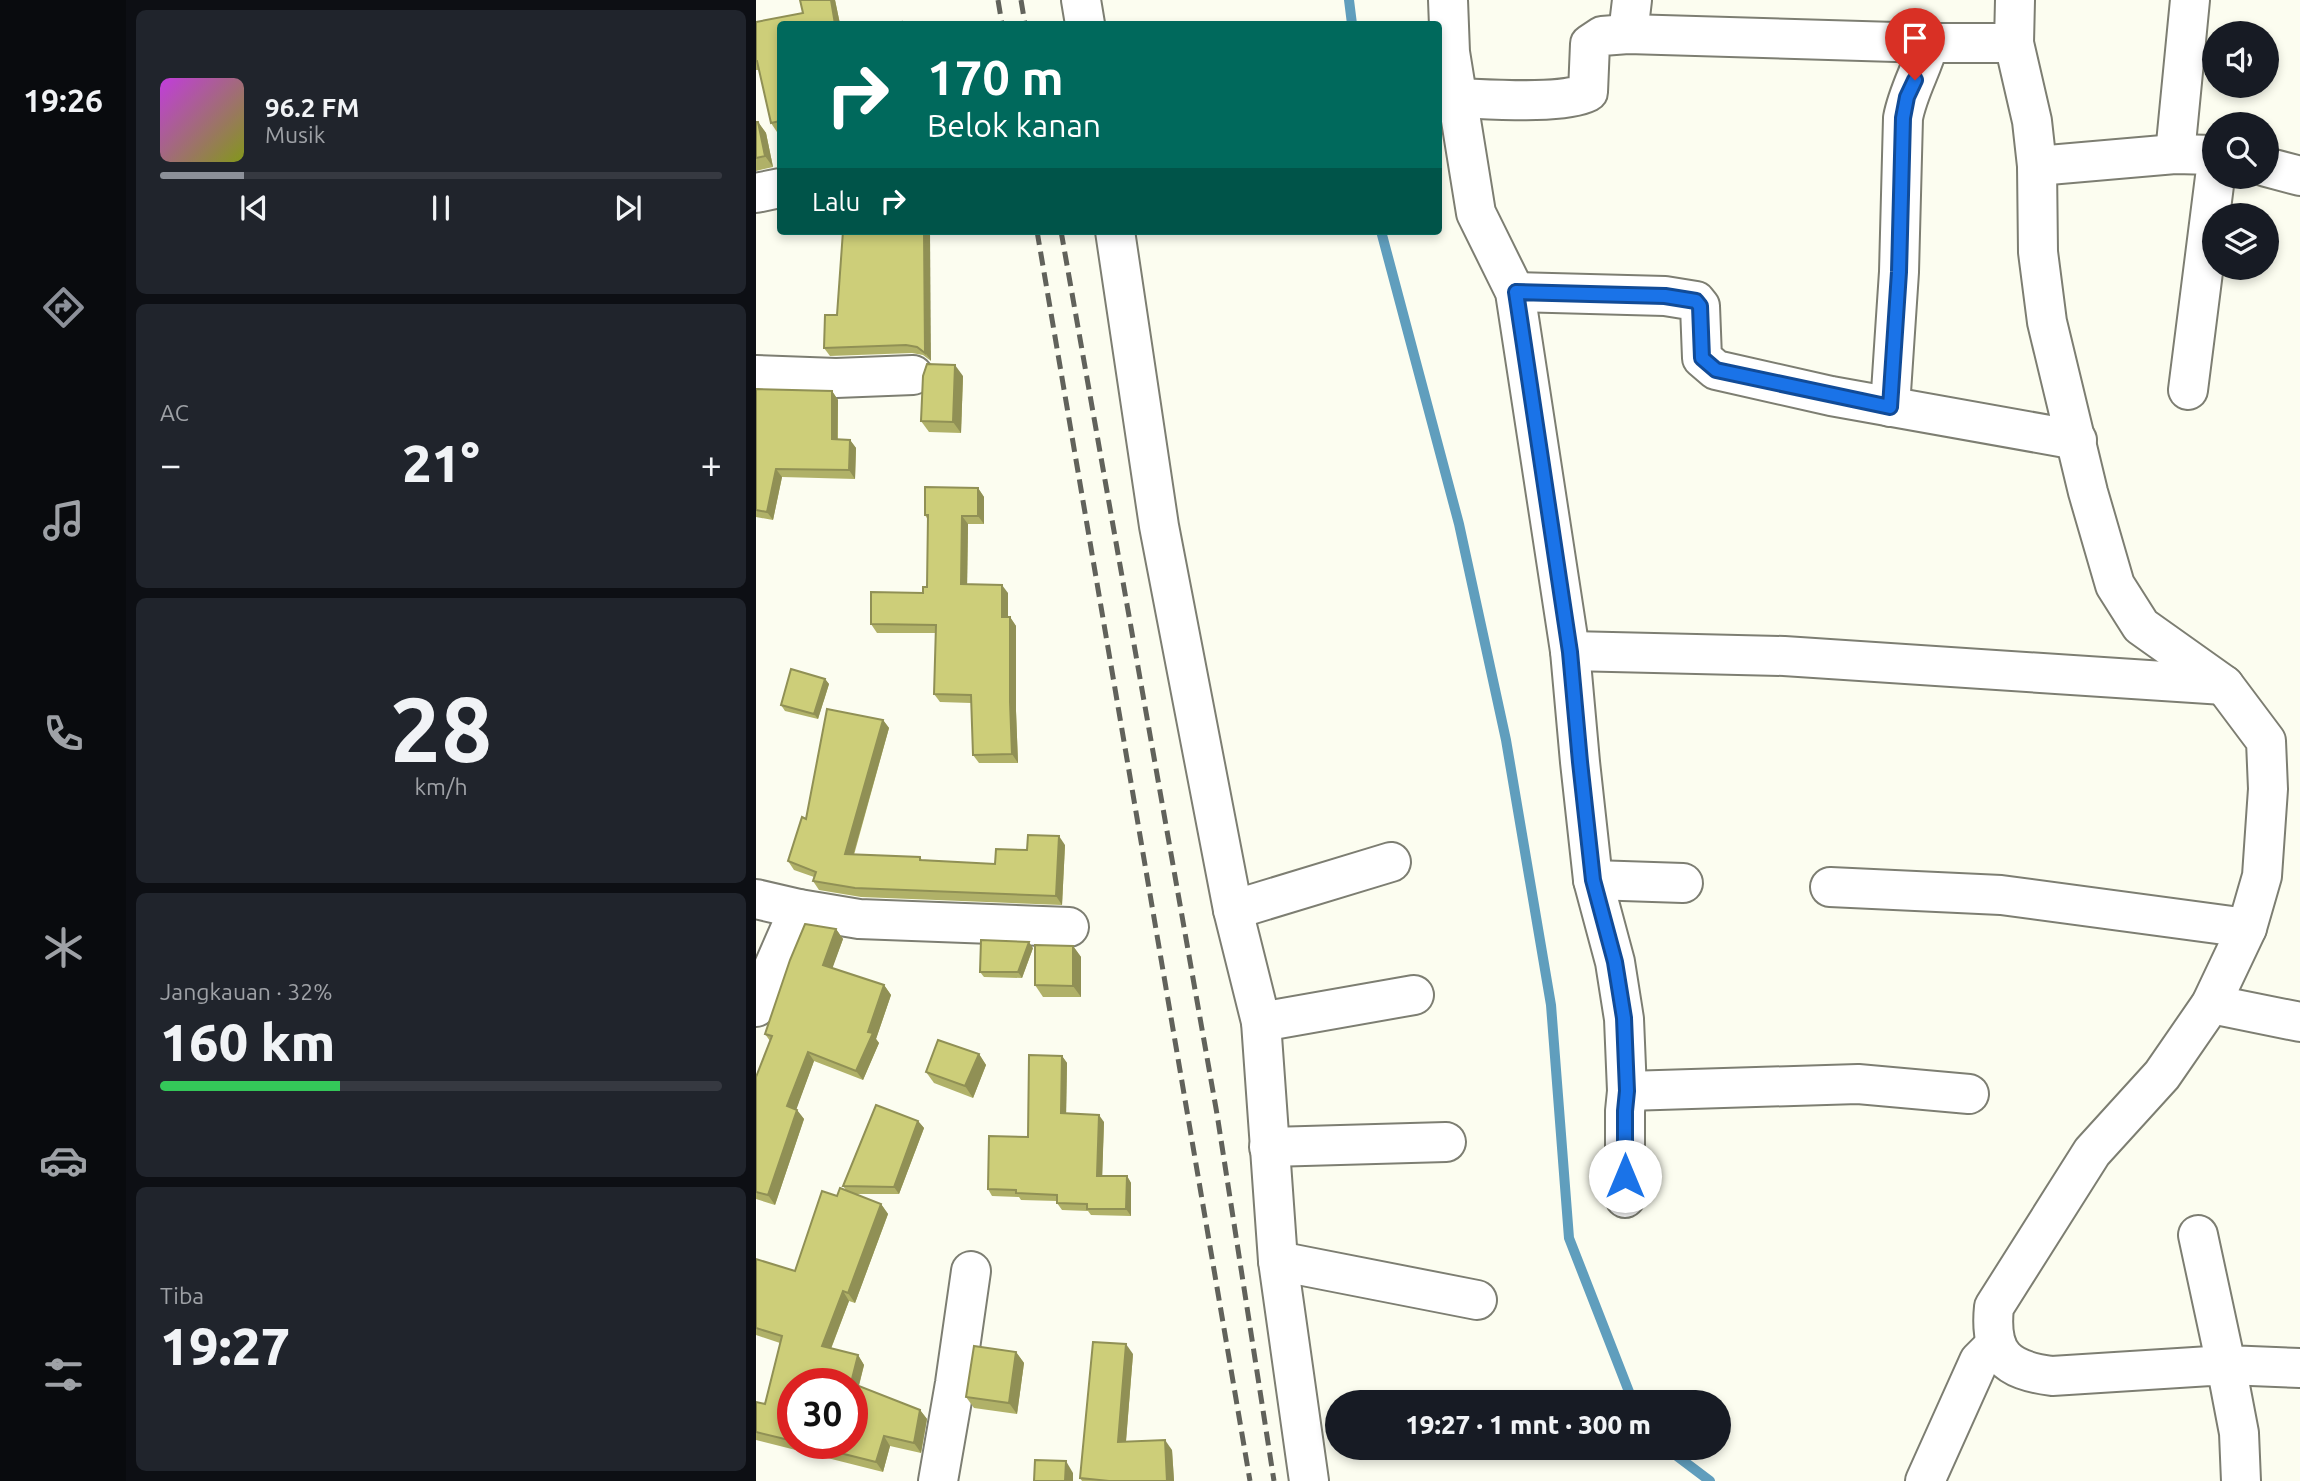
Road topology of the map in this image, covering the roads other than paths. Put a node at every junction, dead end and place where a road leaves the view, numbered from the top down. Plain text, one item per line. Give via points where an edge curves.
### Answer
1 (1081, 0) edge
2 (1448, 0) edge
3 (2015, 0) edge
4 (2190, 0) edge
5 (1630, 17) edge
6 (1084, 21) edge
7 (1929, 43) junction
8 (2014, 43) junction
9 (1457, 98) junction
10 (2175, 154) junction
11 (2202, 155) edge
12 (2037, 166) junction
13 (2279, 170) edge
14 (2300, 176) edge
15 (777, 189) edge
16 (2213, 189) edge
17 (756, 193) edge
18 (1116, 235) edge
19 (1516, 292) junction
20 (756, 375) edge
21 (913, 375) dead end
22 (2188, 390) dead end
23 (1890, 407) junction
24 (2077, 440) junction
25 (1570, 652) junction
26 (2224, 685) junction
27 (1391, 862) dead end
28 (1593, 880) junction
29 (1683, 883) dead end
30 (1830, 887) dead end
31 (756, 899) edge
32 (799, 909) junction
33 (1233, 910) junction
34 (1069, 927) dead end
35 (2247, 928) junction
36 (1414, 995) dead end
37 (2211, 1004) junction
38 (756, 1007) edge
39 (1261, 1021) junction
40 (2300, 1022) edge
41 (1627, 1091) junction
42 (1969, 1094) dead end
43 (1446, 1142) dead end
44 (1269, 1147) junction
45 (1625, 1198) dead end
46 (2198, 1235) dead end
47 (1278, 1261) junction
48 (971, 1271) dead end
49 (1477, 1300) dead end
50 (1996, 1344) junction
51 (2225, 1364) junction
52 (2300, 1368) edge
53 (938, 1481) edge
54 (1309, 1481) edge
55 (1925, 1481) edge
56 (2241, 1481) edge

1 - 6 street
2 - 9 street
3 - 8 street
4 - 10 street
5 - 7 street
5 - 9 street via 1590,44 1588,92 1579,97
7 - 8 street
7 - 23 street via 1903,118
8 - 12 street
9 - 19 street via 1476,213
10 - 11 street
10 - 12 street
12 - 24 street via 2038,252 2047,322
13 - 14 street
15 - 17 street
16 - 22 street
18 - 33 street via 1159,526
19 - 23 street via 1696,301 1702,358 1716,370
19 - 25 street
20 - 21 street
23 - 24 street
24 - 26 street via 2115,585 2141,626
25 - 26 street via 1784,656
25 - 28 street
26 - 35 street via 2266,741 2262,876
27 - 33 street
28 - 29 street
28 - 41 street via 1619,985
30 - 35 street via 2001,895
31 - 32 street
32 - 34 street via 859,919
32 - 38 street
33 - 39 street
35 - 37 street
36 - 39 street
37 - 40 street
37 - 50 street via 2162,1075 2092,1152 1994,1307
39 - 44 street
41 - 42 street via 1858,1084
41 - 45 street
43 - 44 street
44 - 47 street
46 - 51 street
47 - 49 street
47 - 54 street
48 - 53 street
50 - 51 street via 2008,1363 2027,1373 2052,1376
50 - 55 street via 1979,1361
51 - 52 street
51 - 56 street via 2239,1433

